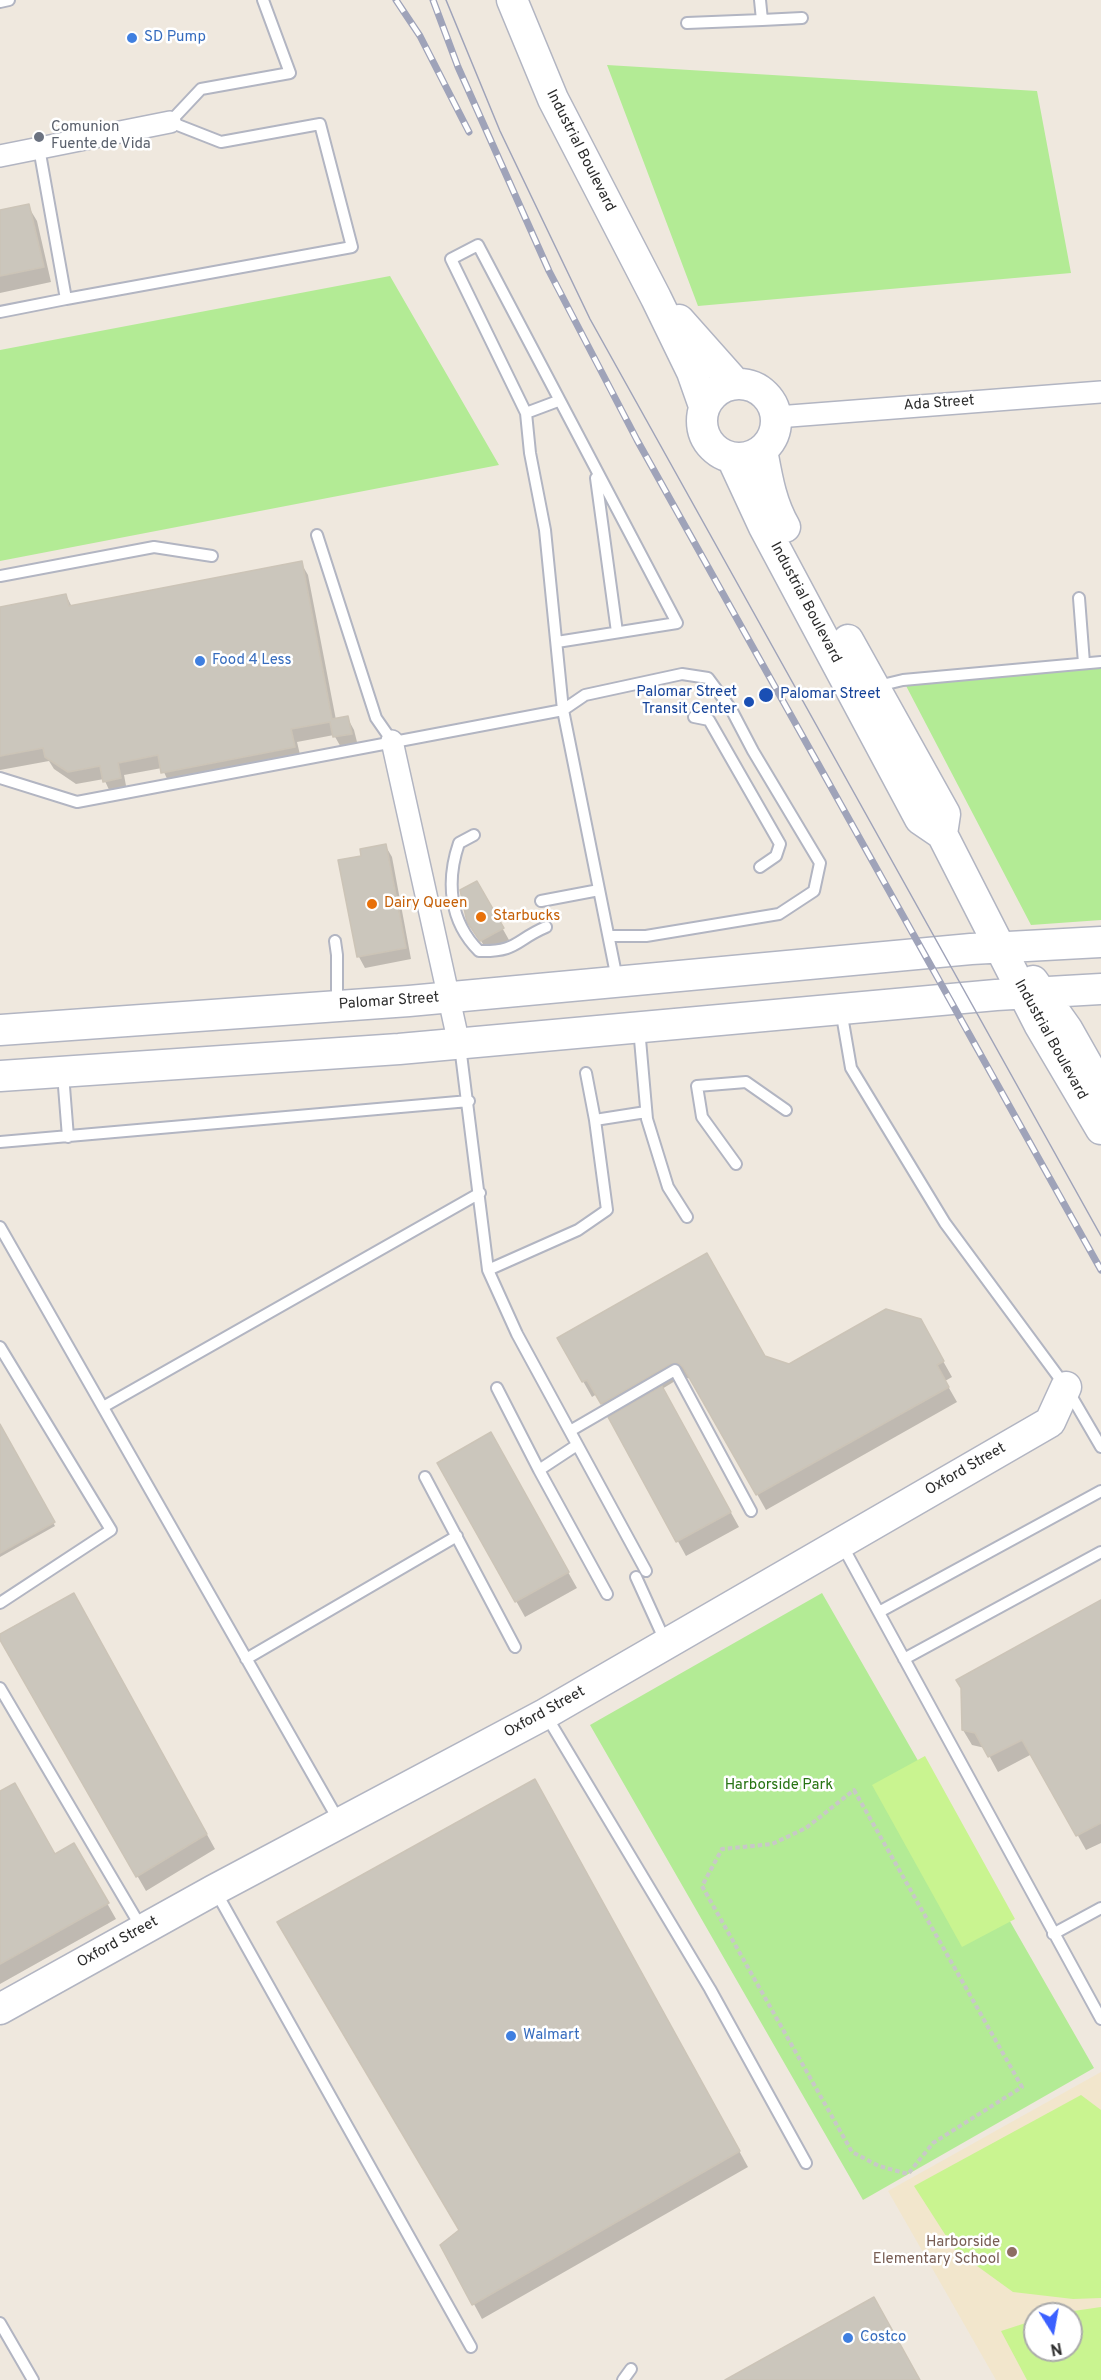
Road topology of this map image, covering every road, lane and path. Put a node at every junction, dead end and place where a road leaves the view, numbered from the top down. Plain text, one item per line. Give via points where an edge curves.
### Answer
1 (9, 0) edge
2 (263, 0) edge
3 (512, 0) edge
4 (760, 0) edge
5 (0, 2) edge
6 (802, 18) dead end
7 (762, 20) junction
8 (687, 23) dead end
9 (170, 122) junction
10 (39, 148) junction
11 (0, 156) edge
12 (656, 298) junction
13 (66, 299) junction
14 (0, 312) edge
15 (735, 383) junction
16 (1101, 392) edge
17 (558, 401) junction
18 (704, 406) junction
19 (526, 413) junction
20 (777, 417) junction
21 (762, 450) junction
22 (732, 458) junction
23 (595, 469) junction
24 (317, 535) dead end
25 (212, 555) dead end
26 (0, 576) edge
27 (1079, 598) dead end
28 (617, 632) junction
29 (557, 642) junction
30 (1101, 662) edge
31 (1084, 663) junction
32 (874, 687) junction
33 (563, 710) junction
34 (694, 717) dead end
35 (392, 741) junction
36 (0, 778) edge
37 (942, 834) junction
38 (474, 836) dead end
39 (760, 867) dead end
40 (599, 890) junction
41 (541, 901) dead end
42 (546, 927) dead end
43 (609, 936) junction
44 (335, 941) dead end
45 (1101, 942) edge
46 (1003, 948) junction
47 (618, 983) junction
48 (1101, 989) edge
49 (1033, 992) junction
50 (448, 998) junction
51 (337, 1006) junction
52 (841, 1010) junction
53 (639, 1028) junction
54 (0, 1030) edge
55 (459, 1044) junction
56 (63, 1072) junction
57 (586, 1073) dead end
58 (0, 1076) edge
59 (1101, 1089) edge
60 (469, 1101) junction
61 (786, 1110) dead end
62 (646, 1112) junction
63 (595, 1120) junction
64 (1101, 1129) edge
65 (68, 1137) junction
66 (0, 1142) edge
67 (736, 1164) dead end
68 (480, 1193) junction
69 (687, 1217) dead end
70 (0, 1227) edge
71 (488, 1270) junction
72 (0, 1347) edge
73 (1066, 1387) junction
74 (497, 1388) dead end
75 (103, 1407) junction
76 (570, 1431) junction
77 (577, 1445) junction
78 (1101, 1447) edge
79 (539, 1470) junction
80 (425, 1477) dead end
81 (1101, 1491) edge
82 (751, 1511) dead end
83 (457, 1536) junction
84 (841, 1542) junction
85 (1101, 1552) edge
86 (607, 1594) dead end
87 (0, 1603) edge
88 (879, 1612) junction
89 (666, 1644) junction
90 (515, 1647) dead end
91 (246, 1659) junction
92 (904, 1659) junction
93 (0, 1688) edge
94 (545, 1714) junction
95 (340, 1823) junction
96 (214, 1890) junction
97 (1101, 1908) edge
98 (143, 1930) junction
99 (1053, 1934) junction
100 (0, 2009) edge
101 (1101, 2019) edge
102 (806, 2163) dead end
103 (879, 2166) joint
104 (0, 2322) edge
105 (471, 2347) dead end
106 (632, 2369) dead end
107 (33, 2380) edge
108 (623, 2380) edge

1 - 5 lane
2 - 9 lane via 290,73 201,89
3 - 12 main road, Industrial Boulevard via 553,99
4 - 7 lane
6 - 7 lane
7 - 8 lane
9 - 10 street
9 - 13 lane via 221,142 320,124 352,247
10 - 11 street
10 - 13 lane
12 - 15 main road, Industrial Boulevard
12 - 18 main road, Industrial Boulevard
13 - 14 lane
15 - 18 main road via 711,395
15 - 20 main road, Industrial Boulevard via 758,388 767,395
16 - 20 street, Ada Street
17 - 19 lane
17 - 19 lane via 478,245 451,259
17 - 23 lane
18 - 22 main road, Industrial Boulevard via 702,428 706,438 721,454
19 - 29 lane via 545,530
20 - 21 main road via 771,441
21 - 22 main road via 753,456
21 - 32 main road, Industrial Boulevard via 778,514
22 - 37 main road, Industrial Boulevard via 764,527 920,819
23 - 28 lane
23 - 28 lane via 677,623
24 - 35 lane via 376,718
25 - 26 lane via 154,547
27 - 31 lane
28 - 29 lane
29 - 33 lane
30 - 31 lane
31 - 32 lane via 903,680
32 - 37 main road, Industrial Boulevard via 945,814
33 - 35 lane
33 - 40 lane
33 - 43 lane via 585,695 682,674 708,678 731,709 820,863 814,891 779,914 646,936
34 - 39 lane via 709,720 780,844 776,856
35 - 36 lane via 77,802
35 - 50 street
37 - 46 main road, Industrial Boulevard
38 - 42 lane via 459,843 451,867 451,893 468,939 479,951 498,951 513,948
40 - 41 lane
40 - 43 lane
43 - 47 lane
44 - 51 lane
45 - 46 main road, Palomar Street
46 - 47 main road, Palomar Street
46 - 49 main road, Industrial Boulevard
47 - 50 main road, Palomar Street
48 - 49 main road
49 - 52 main road
49 - 59 main road, Industrial Boulevard
49 - 64 main road, Industrial Boulevard
50 - 51 main road, Palomar Street
50 - 55 street
51 - 54 main road, Palomar Street
52 - 53 main road
52 - 73 lane via 851,1068 945,1223
53 - 55 main road
53 - 62 lane
55 - 56 main road
55 - 60 lane
56 - 58 main road
56 - 65 lane
57 - 63 lane
60 - 65 lane
60 - 68 lane
61 - 67 lane via 746,1082 697,1086 702,1117
62 - 63 lane
62 - 69 lane via 668,1187
63 - 71 lane via 608,1210 578,1230
65 - 66 lane
68 - 71 lane
68 - 75 lane
70 - 75 lane
71 - 76 lane via 517,1334
72 - 87 lane via 111,1530
73 - 78 lane
73 - 84 main road, Oxford Street via 1050,1422
74 - 79 lane
75 - 91 lane
76 - 77 lane
76 - 82 lane via 675,1370
77 - 79 lane
77 - 89 lane via 641,1574
79 - 86 lane
80 - 83 lane
81 - 88 lane
83 - 90 lane
83 - 91 lane
84 - 88 lane
84 - 89 main road, Oxford Street
85 - 92 lane
88 - 92 lane
89 - 94 main road, Oxford Street
91 - 95 lane
92 - 99 lane
93 - 98 lane
94 - 95 main road, Oxford Street
94 - 102 lane via 710,1989
95 - 96 main road, Oxford Street
96 - 98 main road, Oxford Street
96 - 105 lane
97 - 99 lane
98 - 100 main road, Oxford Street
99 - 101 lane
103 - 103 path via 908,2174 933,2143 1022,2087 854,1790 806,1828 772,1844 722,1849 702,1886 852,2152
104 - 107 lane
106 - 108 lane

